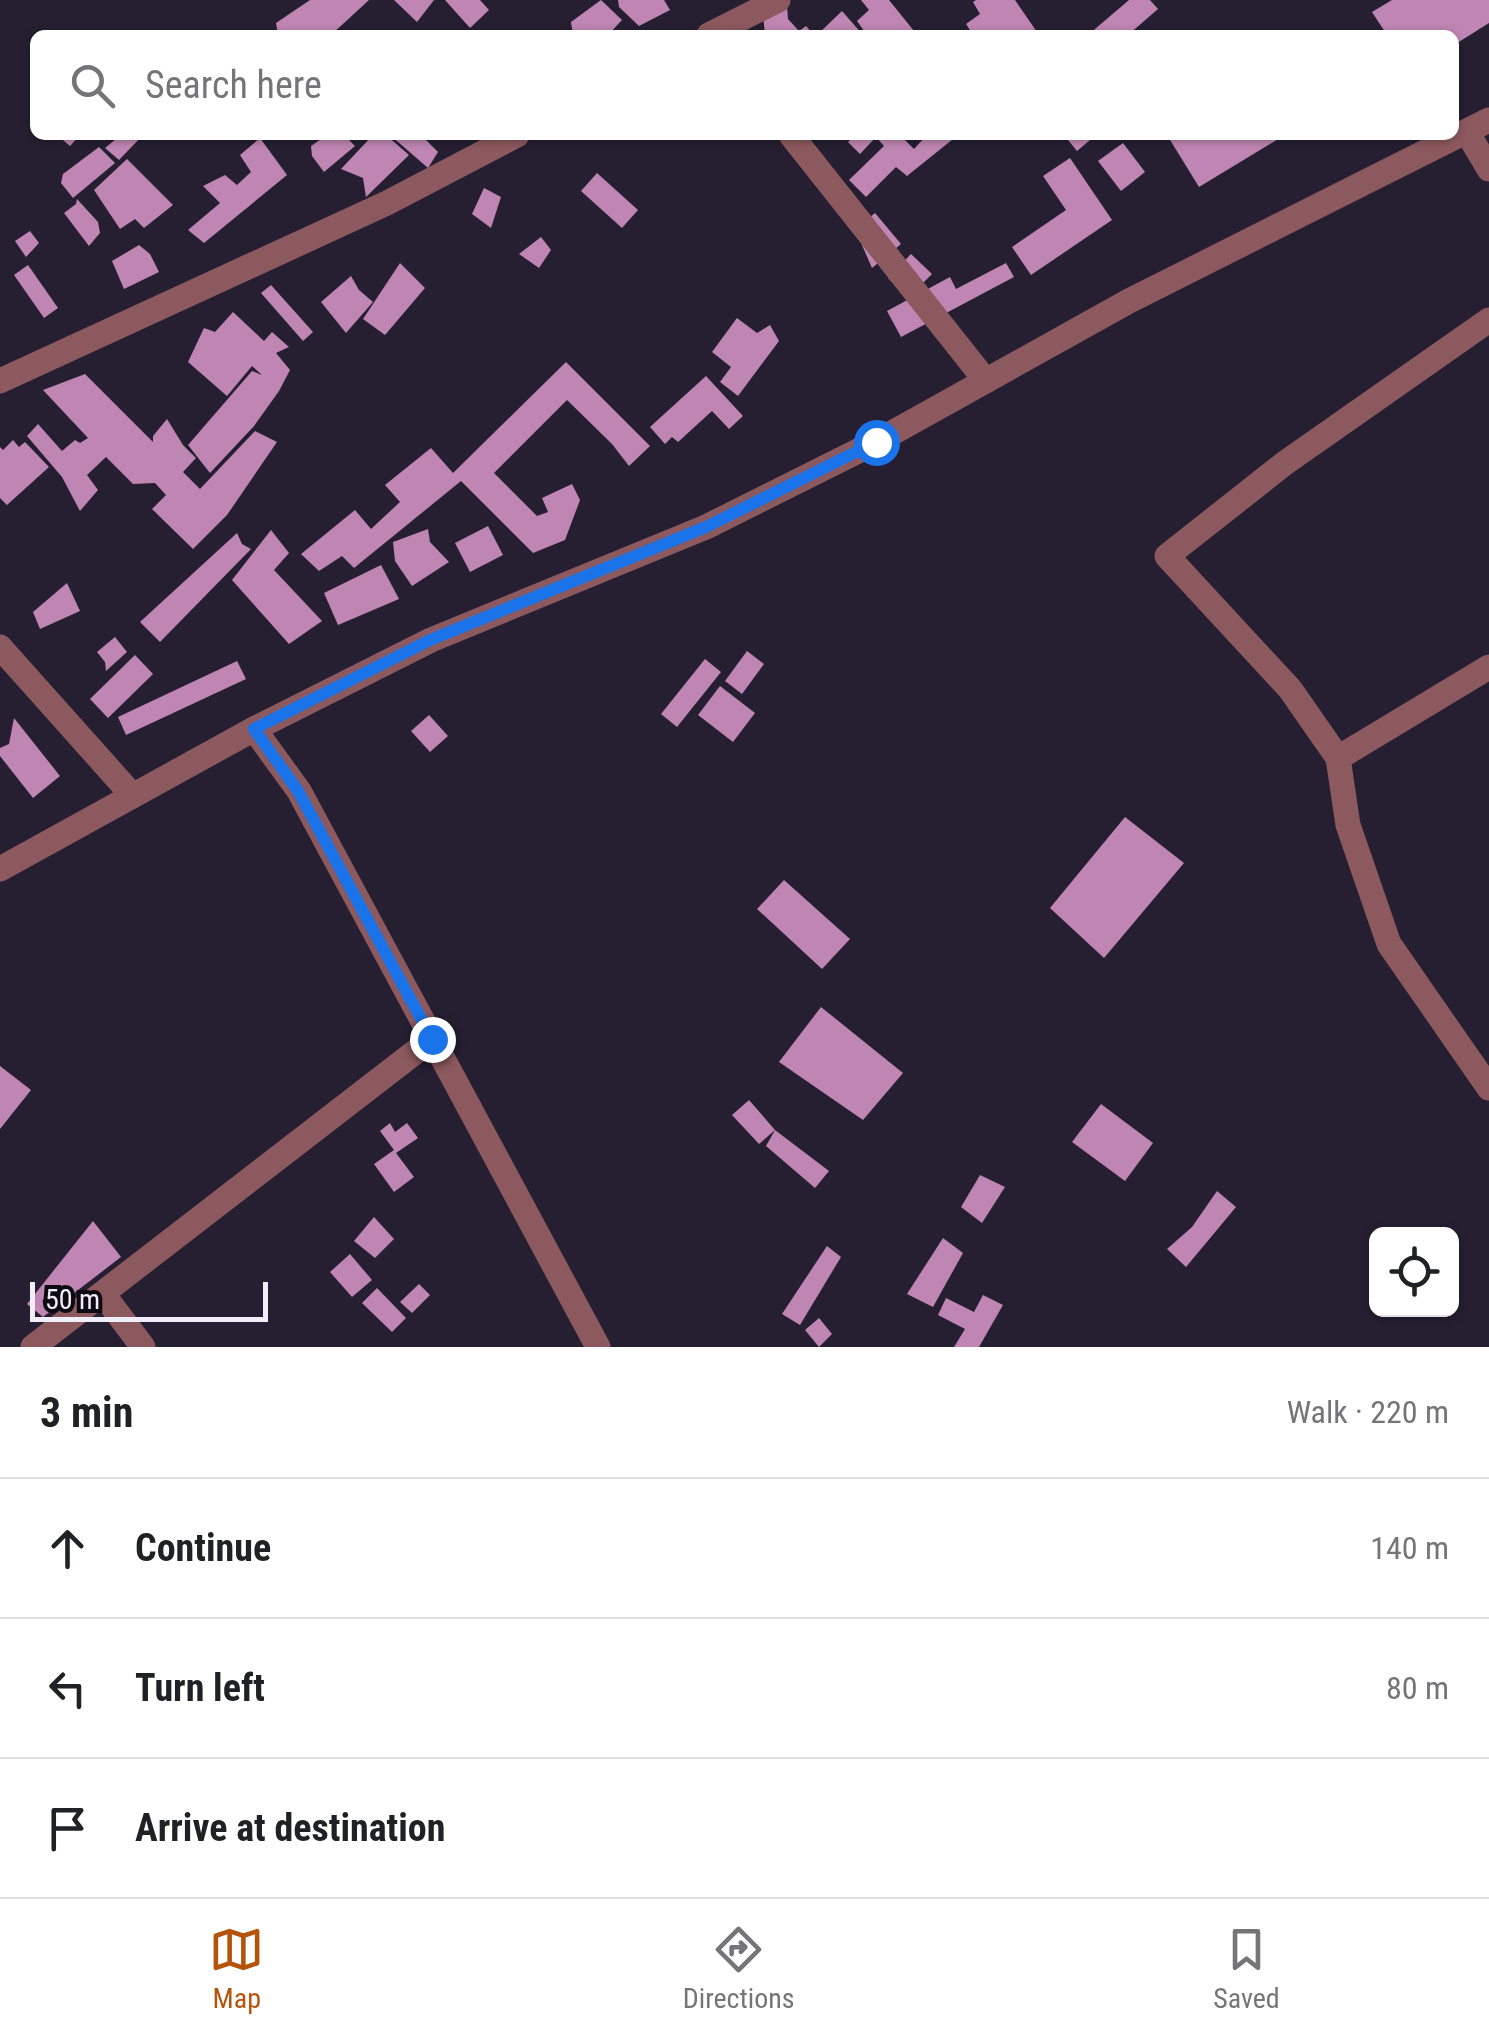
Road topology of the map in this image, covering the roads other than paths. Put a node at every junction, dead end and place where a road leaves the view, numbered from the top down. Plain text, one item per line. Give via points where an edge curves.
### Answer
1 (778, 0) edge
2 (721, 30) edge
3 (1478, 126) edge
4 (508, 140) edge
5 (795, 140) edge
6 (1450, 140) edge
7 (1489, 168) edge
8 (1489, 320) edge
9 (0, 381) edge
10 (986, 381) junction
11 (0, 647) edge
12 (1489, 667) edge
13 (254, 729) junction
14 (1338, 758) junction
15 (133, 796) junction
16 (0, 868) edge
17 (432, 1039) junction
18 (1489, 1088) edge
19 (103, 1294) junction
20 (33, 1347) edge
21 (144, 1347) edge
22 (598, 1347) edge

1 - 2 street
3 - 7 street
4 - 9 street
5 - 10 street
6 - 10 street
8 - 14 street via 1285,463 1167,556 1290,689
10 - 13 street via 706,527 430,640
11 - 15 street
12 - 14 street
13 - 15 street
13 - 17 street via 298,791
14 - 18 street via 1348,826 1390,944
15 - 16 street
17 - 19 street
17 - 22 street
19 - 20 street
19 - 21 street

